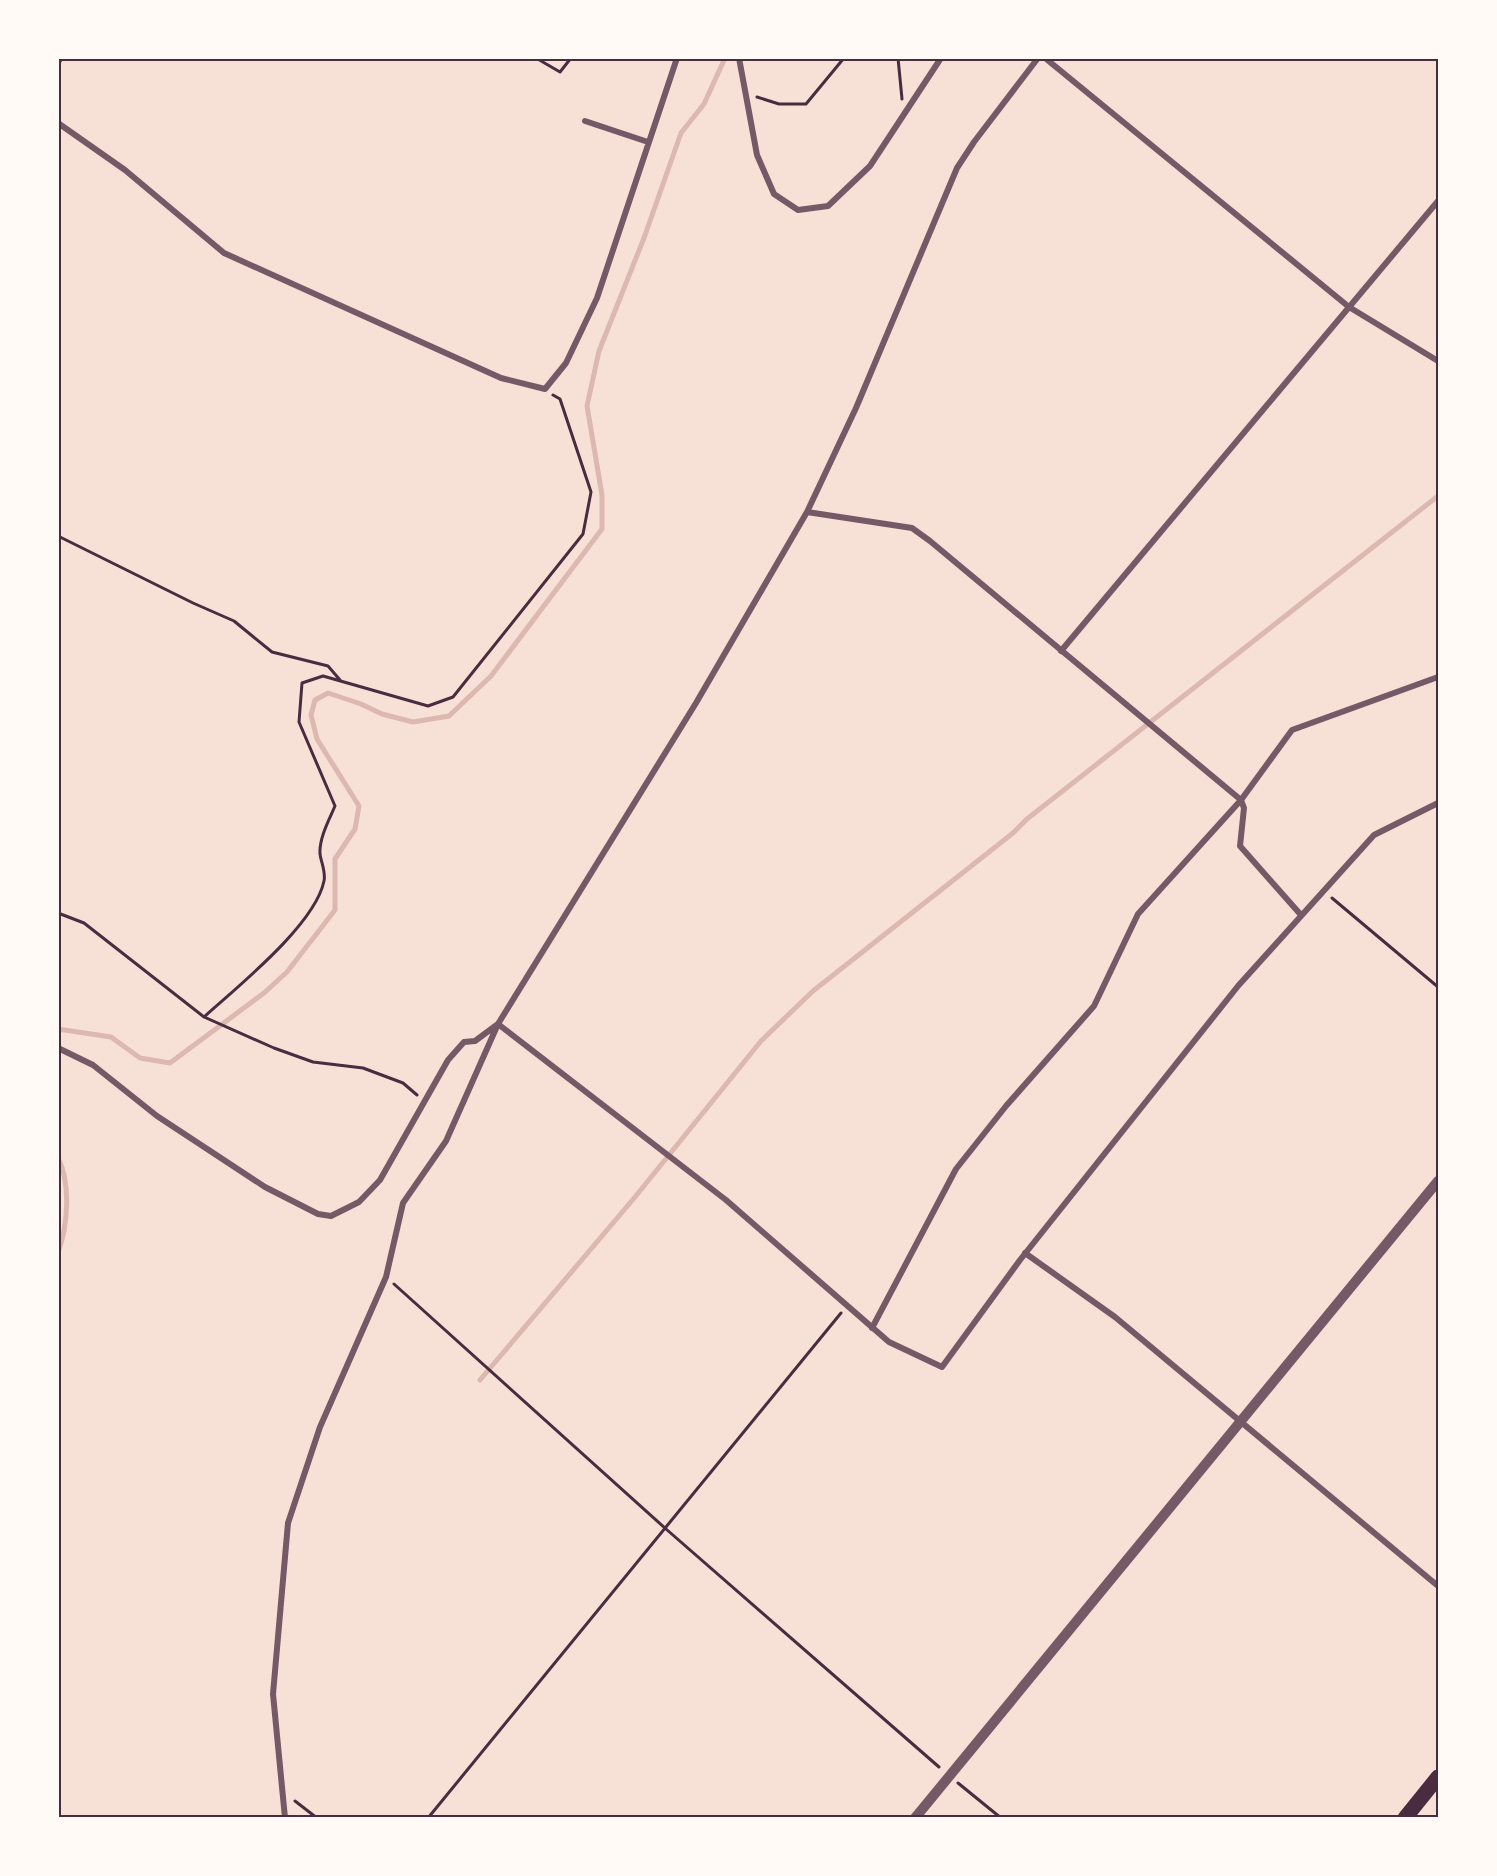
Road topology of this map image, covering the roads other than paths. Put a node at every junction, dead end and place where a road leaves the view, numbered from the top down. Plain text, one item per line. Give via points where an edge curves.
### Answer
1 (677, 58) edge
2 (739, 58) edge
3 (941, 58) edge
4 (1038, 58) edge
5 (1045, 58) edge
6 (585, 121) dead end
7 (58, 123) edge
8 (648, 142) junction
9 (1438, 201) edge
10 (1349, 307) junction
11 (1438, 361) edge
12 (807, 512) junction
13 (1061, 651) junction
14 (1438, 677) edge
15 (1241, 800) junction
16 (1438, 803) edge
17 (1301, 915) junction
18 (498, 1024) junction
19 (58, 1048) edge
20 (1438, 1181) edge
21 (1025, 1253) junction
22 (872, 1328) junction
23 (1239, 1421) junction
24 (1438, 1586) edge
25 (1438, 1778) edge
26 (285, 1818) edge
27 (915, 1818) edge
28 (1405, 1818) edge

1 - 8 street
2 - 3 street via 757,155 774,194 798,210 828,206 870,166
4 - 12 street via 957,168 856,408
5 - 10 street
6 - 8 street
7 - 8 street via 125,170 224,253 501,378 544,389 566,363 597,298
9 - 10 street
10 - 11 street
10 - 13 street
12 - 13 street via 912,528
12 - 18 street via 696,703
13 - 15 street
14 - 15 street via 1292,730
15 - 17 street via 1244,808 1240,846
15 - 22 street via 1138,914 1094,1006 956,1169
16 - 17 street via 1374,835
17 - 21 street via 1238,986
18 - 19 street via 475,1041 464,1042 448,1060 380,1180 359,1202 331,1216 318,1214 265,1187 157,1116 93,1065
18 - 22 street via 726,1200
18 - 26 street via 446,1141 403,1203 386,1277 320,1427 288,1523 273,1694
20 - 23 street
21 - 22 street via 942,1367 889,1342
21 - 23 street via 1115,1317
23 - 24 street
23 - 27 street
25 - 28 main road

